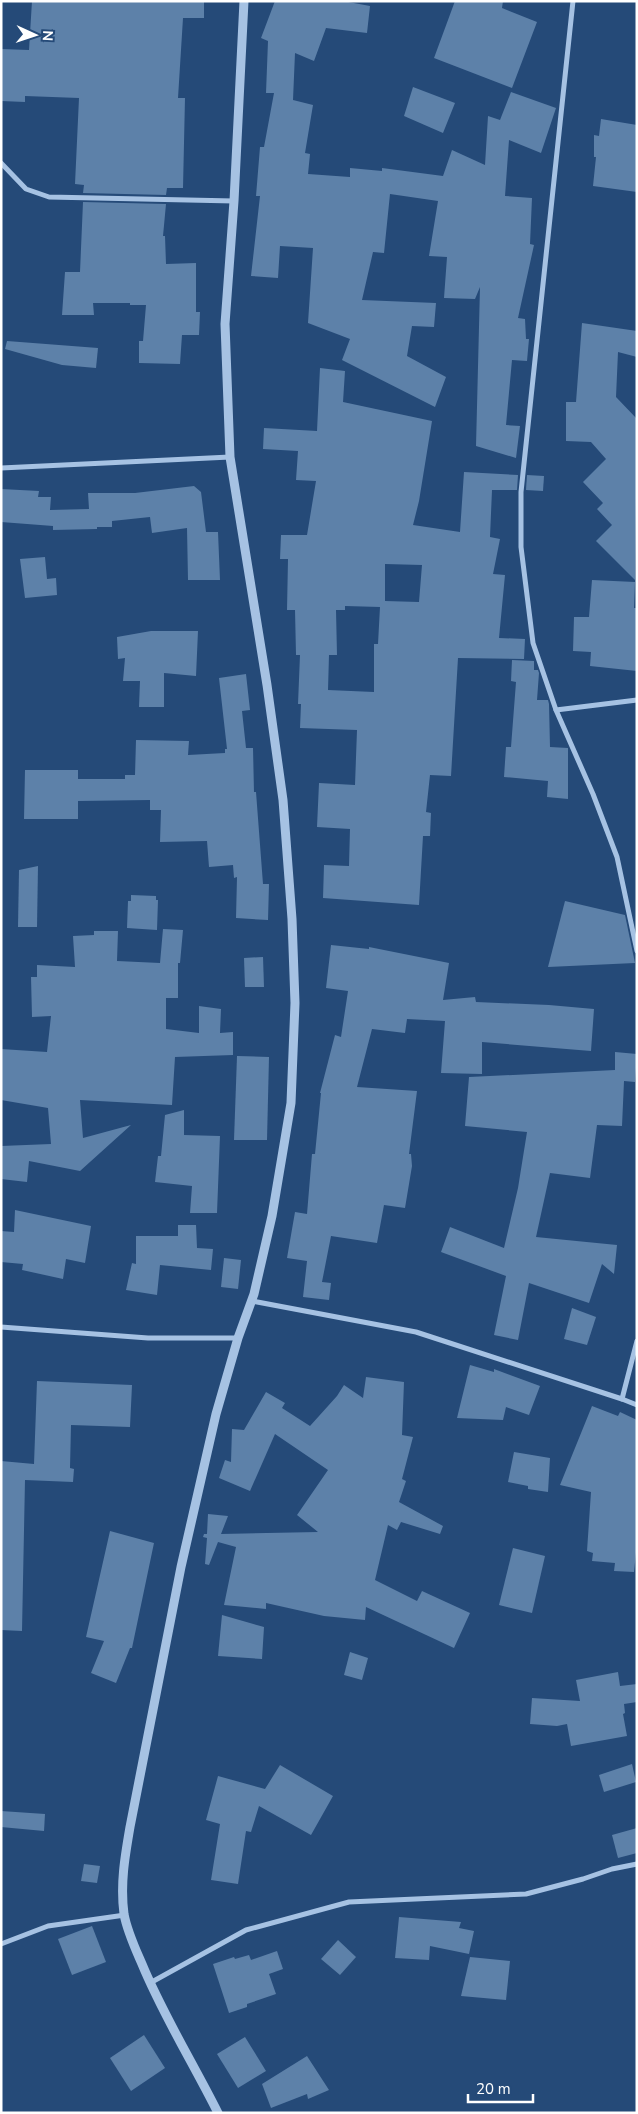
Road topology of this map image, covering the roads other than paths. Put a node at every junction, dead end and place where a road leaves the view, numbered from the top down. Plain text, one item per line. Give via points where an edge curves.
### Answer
1 (244, 1) edge
2 (573, 1) edge
3 (1, 163) edge
4 (234, 201) junction
5 (230, 457) junction
6 (1, 468) edge
7 (637, 700) edge
8 (556, 710) junction
9 (637, 951) edge
10 (252, 1301) junction
11 (1, 1327) edge
12 (238, 1338) junction
13 (637, 1341) edge
14 (622, 1399) junction
15 (637, 1405) edge
16 (637, 1864) edge
17 (125, 1915) junction
18 (1, 1944) edge
19 (150, 1983) junction
20 (218, 2113) edge

1 - 4 street
2 - 8 street via 521,492 521,547 533,643
3 - 4 street via 26,189 49,197
4 - 5 street via 225,324
5 - 6 street
5 - 10 street via 283,800 295,1003 291,1102 272,1216
7 - 8 street
8 - 9 street via 617,858
10 - 12 street
10 - 14 street via 416,1332
11 - 12 street via 148,1338
12 - 17 street via 216,1414 181,1567 124,1862 122,1892
13 - 14 street
14 - 15 street
16 - 19 street via 526,1894 349,1902 246,1930
17 - 18 street via 48,1926
17 - 19 street
19 - 20 street

